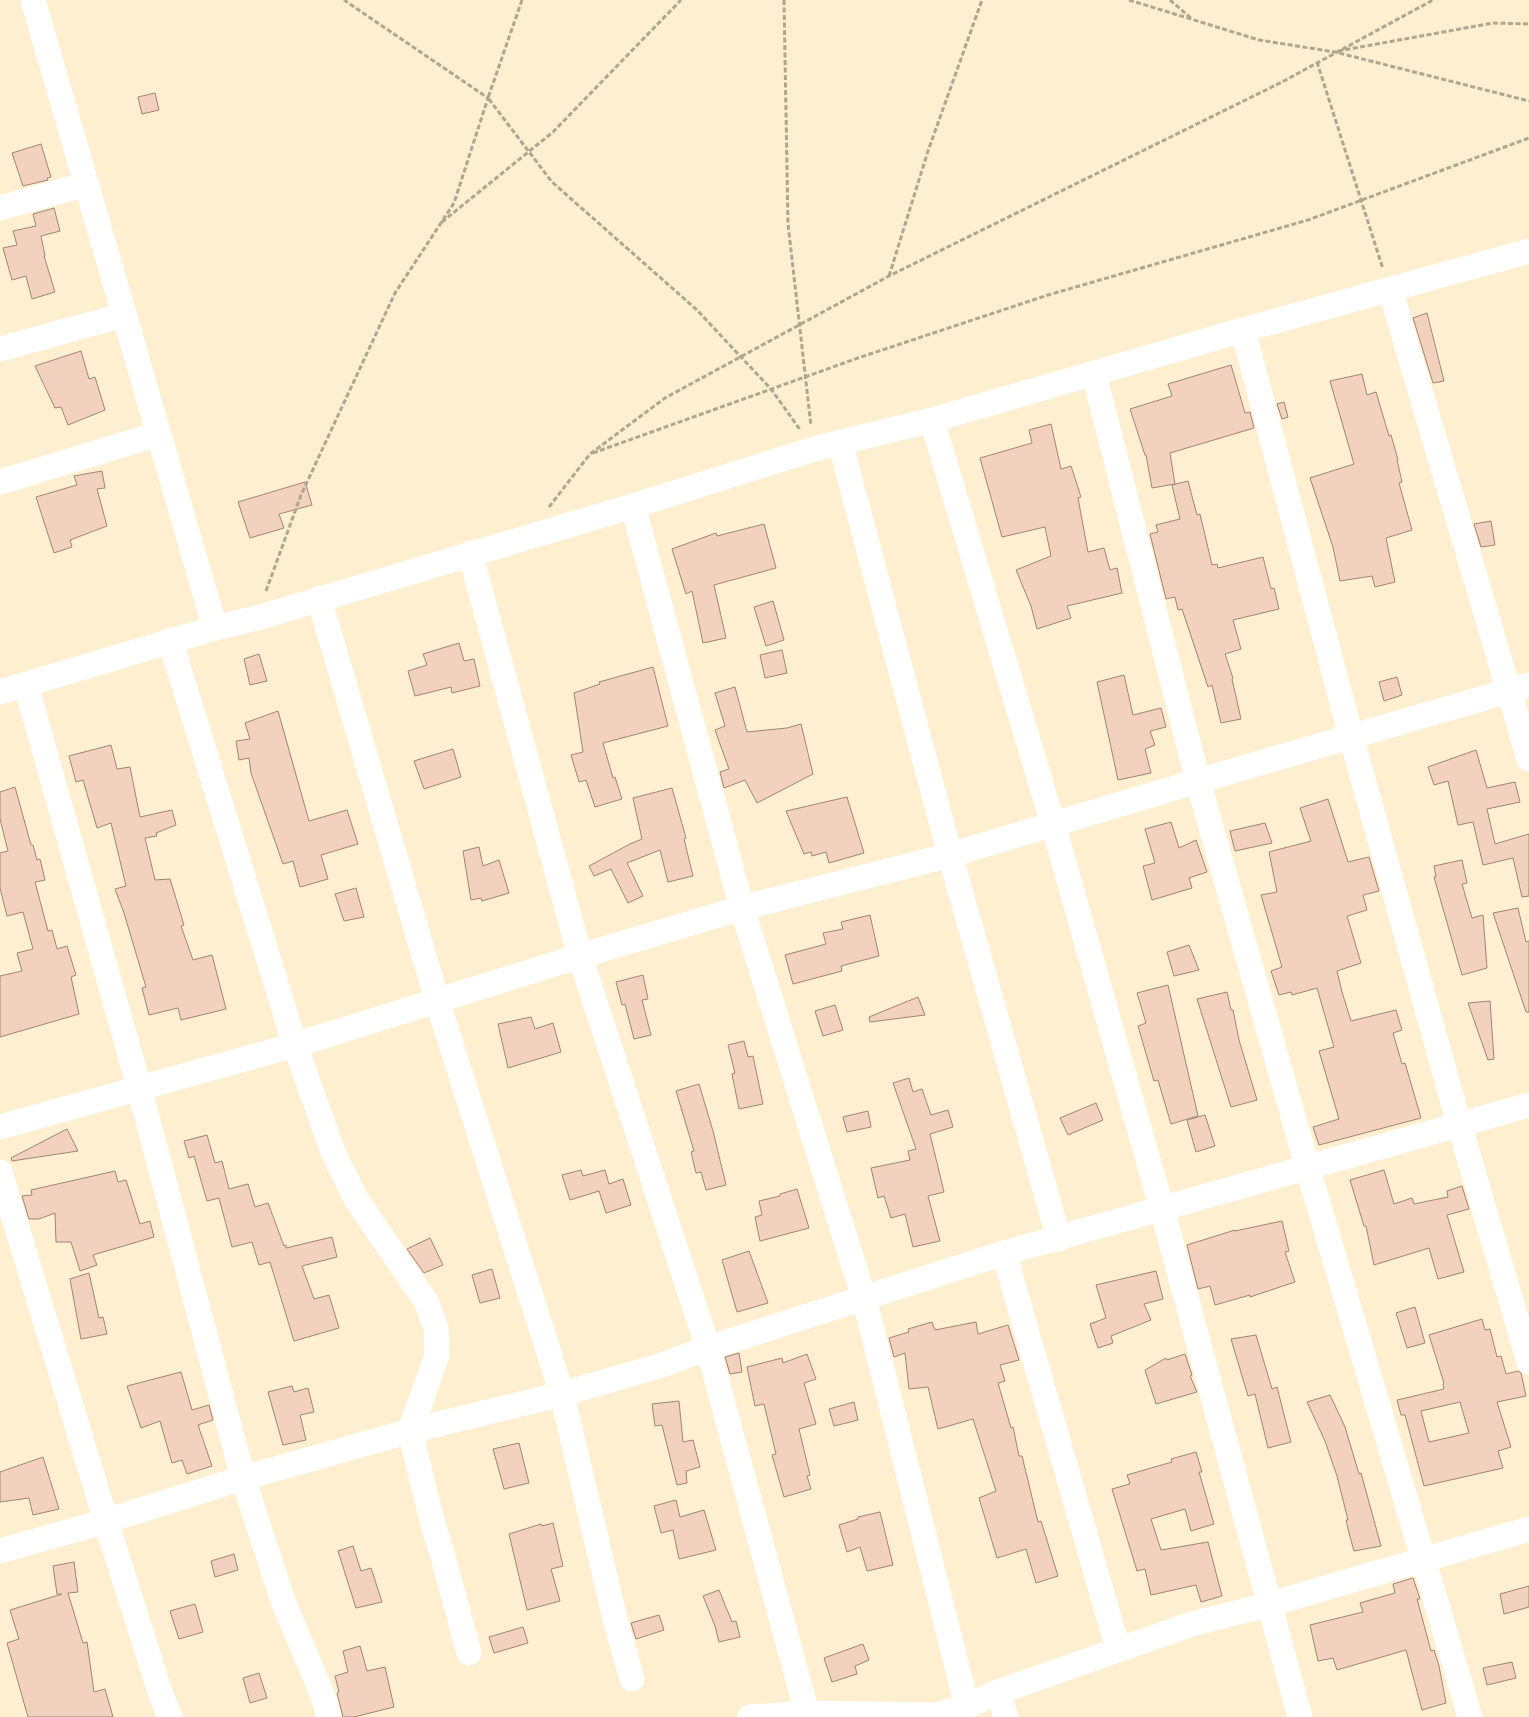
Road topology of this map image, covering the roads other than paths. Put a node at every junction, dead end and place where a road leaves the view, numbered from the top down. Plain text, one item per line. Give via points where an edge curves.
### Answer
1 (33, 0) edge
2 (87, 184) junction
3 (0, 208) edge
4 (1529, 251) edge
5 (1390, 289) junction
6 (124, 315) junction
7 (1243, 330) junction
8 (0, 349) edge
9 (1094, 374) junction
10 (932, 420) junction
11 (158, 434) junction
12 (840, 442) junction
13 (0, 482) edge
14 (633, 506) junction
15 (470, 554) junction
16 (319, 598) junction
17 (215, 628) junction
18 (170, 640) junction
19 (26, 685) junction
20 (1519, 688) edge
21 (0, 692) edge
22 (1351, 736) junction
23 (1529, 759) edge
24 (1198, 780) junction
25 (1053, 824) junction
26 (950, 855) junction
27 (742, 908) junction
28 (580, 956) junction
29 (437, 1000) junction
30 (295, 1044) junction
31 (139, 1087) junction
32 (1529, 1105) edge
33 (1459, 1124) junction
34 (0, 1127) edge
35 (1308, 1169) junction
36 (0, 1172) edge
37 (1162, 1209) junction
38 (1059, 1239) junction
39 (1004, 1253) junction
40 (864, 1298) junction
41 (708, 1348) junction
42 (1529, 1362) edge
43 (562, 1394) junction
44 (410, 1431) junction
45 (243, 1478) junction
46 (106, 1521) junction
47 (1529, 1529) edge
48 (0, 1551) edge
49 (1424, 1560) junction
50 (1270, 1604) junction
51 (1118, 1649) junction
52 (469, 1653) dead end
53 (632, 1679) dead end
54 (998, 1692) junction
55 (967, 1706) junction
56 (807, 1713) junction
57 (170, 1717) edge
58 (329, 1717) edge
59 (750, 1717) edge
60 (1006, 1717) edge
61 (1300, 1717) edge
62 (1470, 1717) edge

1 - 2 street
2 - 3 street
2 - 6 street
4 - 5 street
5 - 7 street
5 - 20 street
6 - 8 street
6 - 11 street
7 - 9 street
7 - 22 street
9 - 10 street
9 - 24 street
10 - 12 street
10 - 25 street
11 - 13 street
11 - 17 street
12 - 14 street
12 - 26 street
14 - 15 street
14 - 27 street
15 - 16 street
15 - 28 street
16 - 17 street
16 - 29 street
17 - 18 street
18 - 19 street
18 - 30 street
19 - 21 street
19 - 31 street
20 - 22 street
20 - 23 street
22 - 24 street
22 - 33 street
24 - 25 street
24 - 35 street
25 - 26 street
25 - 37 street
26 - 27 street
26 - 38 street
27 - 28 street
27 - 40 street
28 - 29 street
28 - 41 street
29 - 30 street
29 - 43 street
30 - 31 street
30 - 44 street via 332,1152 356,1199 427,1303 436,1328 437,1355
31 - 34 street
31 - 45 street
32 - 33 street
33 - 35 street
33 - 42 street
35 - 37 street
35 - 49 street
36 - 46 street
37 - 38 street
37 - 50 street
38 - 39 street
39 - 40 street
39 - 51 street
40 - 41 street
40 - 55 street
41 - 43 street
41 - 56 street
43 - 44 street
43 - 53 street via 613,1614
44 - 45 street
44 - 52 street
45 - 46 street
45 - 58 street via 283,1601
46 - 48 street
46 - 57 street
47 - 49 street
49 - 50 street
49 - 62 street
50 - 51 street via 1192,1624
50 - 61 street
51 - 54 street
54 - 55 street
54 - 60 street
55 - 56 street via 937,1715
56 - 59 street

